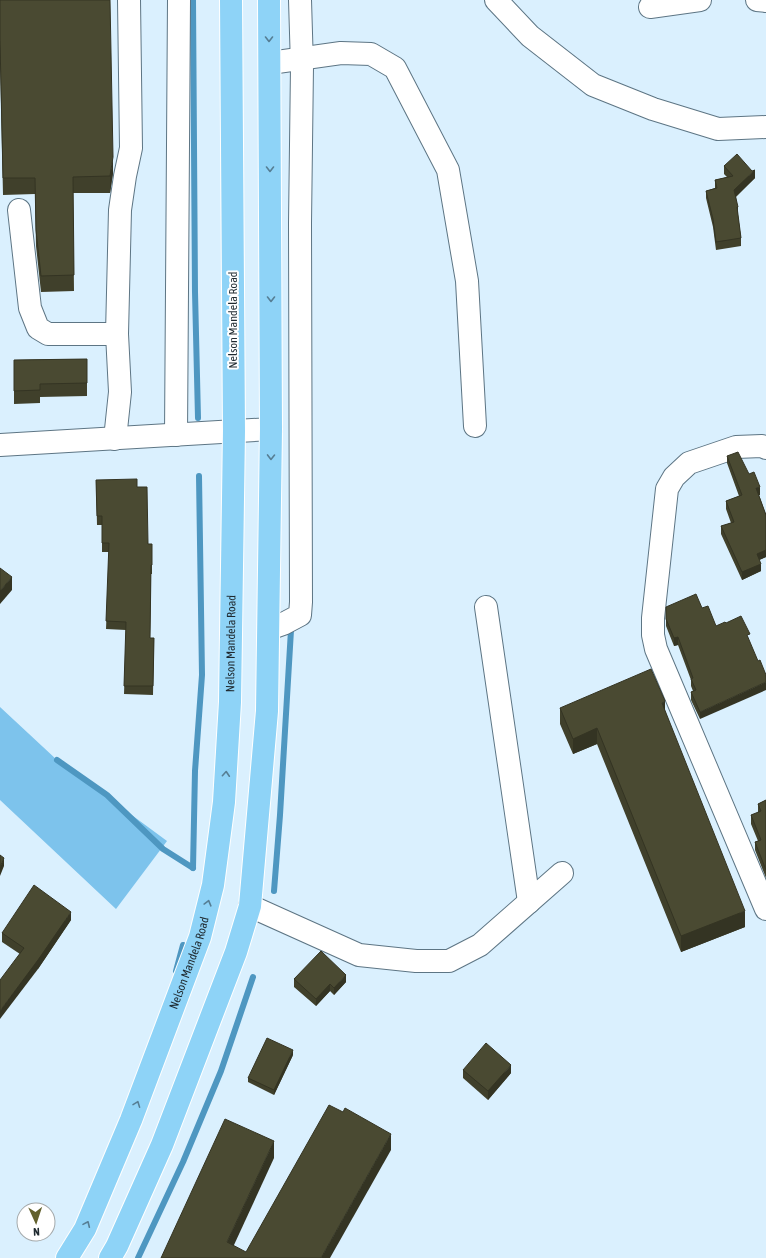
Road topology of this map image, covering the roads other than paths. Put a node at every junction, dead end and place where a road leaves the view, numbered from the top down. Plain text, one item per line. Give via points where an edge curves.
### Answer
1 (129, 0) edge
2 (179, 0) edge
3 (231, 0) edge
4 (269, 0) edge
5 (300, 0) edge
6 (496, 0) edge
7 (700, 0) edge
8 (757, 0) edge
9 (766, 1) edge
10 (650, 7) dead end
11 (302, 58) junction
12 (270, 63) junction
13 (766, 127) edge
14 (19, 210) dead end
15 (118, 334) junction
16 (475, 426) dead end
17 (271, 429) junction
18 (234, 431) junction
19 (176, 435) junction
20 (115, 439) junction
21 (0, 445) edge
22 (766, 448) edge
23 (486, 607) dead end
24 (269, 629) junction
25 (562, 874) dead end
26 (529, 902) junction
27 (250, 906) junction
28 (766, 909) edge
29 (67, 1258) edge
30 (110, 1258) edge

1 - 15 street via 131,148 120,210
2 - 19 street
3 - 18 main road, Nelson Mandela Road
4 -> 12 main road
5 - 11 street
6 - 13 street via 530,36 593,85 654,109 718,129
7 - 10 street
8 - 9 street
11 - 12 street
11 - 16 street via 341,53 371,54 395,68 448,170 467,281
11 - 24 street via 301,602 300,615
12 -> 17 main road
14 - 15 street via 30,308 38,328 48,334
15 - 20 street via 120,392
17 - 18 street
17 -> 24 main road
18 - 19 street
29 -> 18 main road, Nelson Mandela Road via 85,1229 131,1120 200,937 213,885 224,802 230,702
19 - 20 street
20 - 21 street
22 - 28 street via 736,447 689,463 674,477 667,489 653,635 656,649
23 - 26 street
24 - 27 main road via 268,711
25 - 26 street
26 - 27 street via 480,945 449,961 416,961 359,955
27 - 30 main road via 236,952 162,1145

